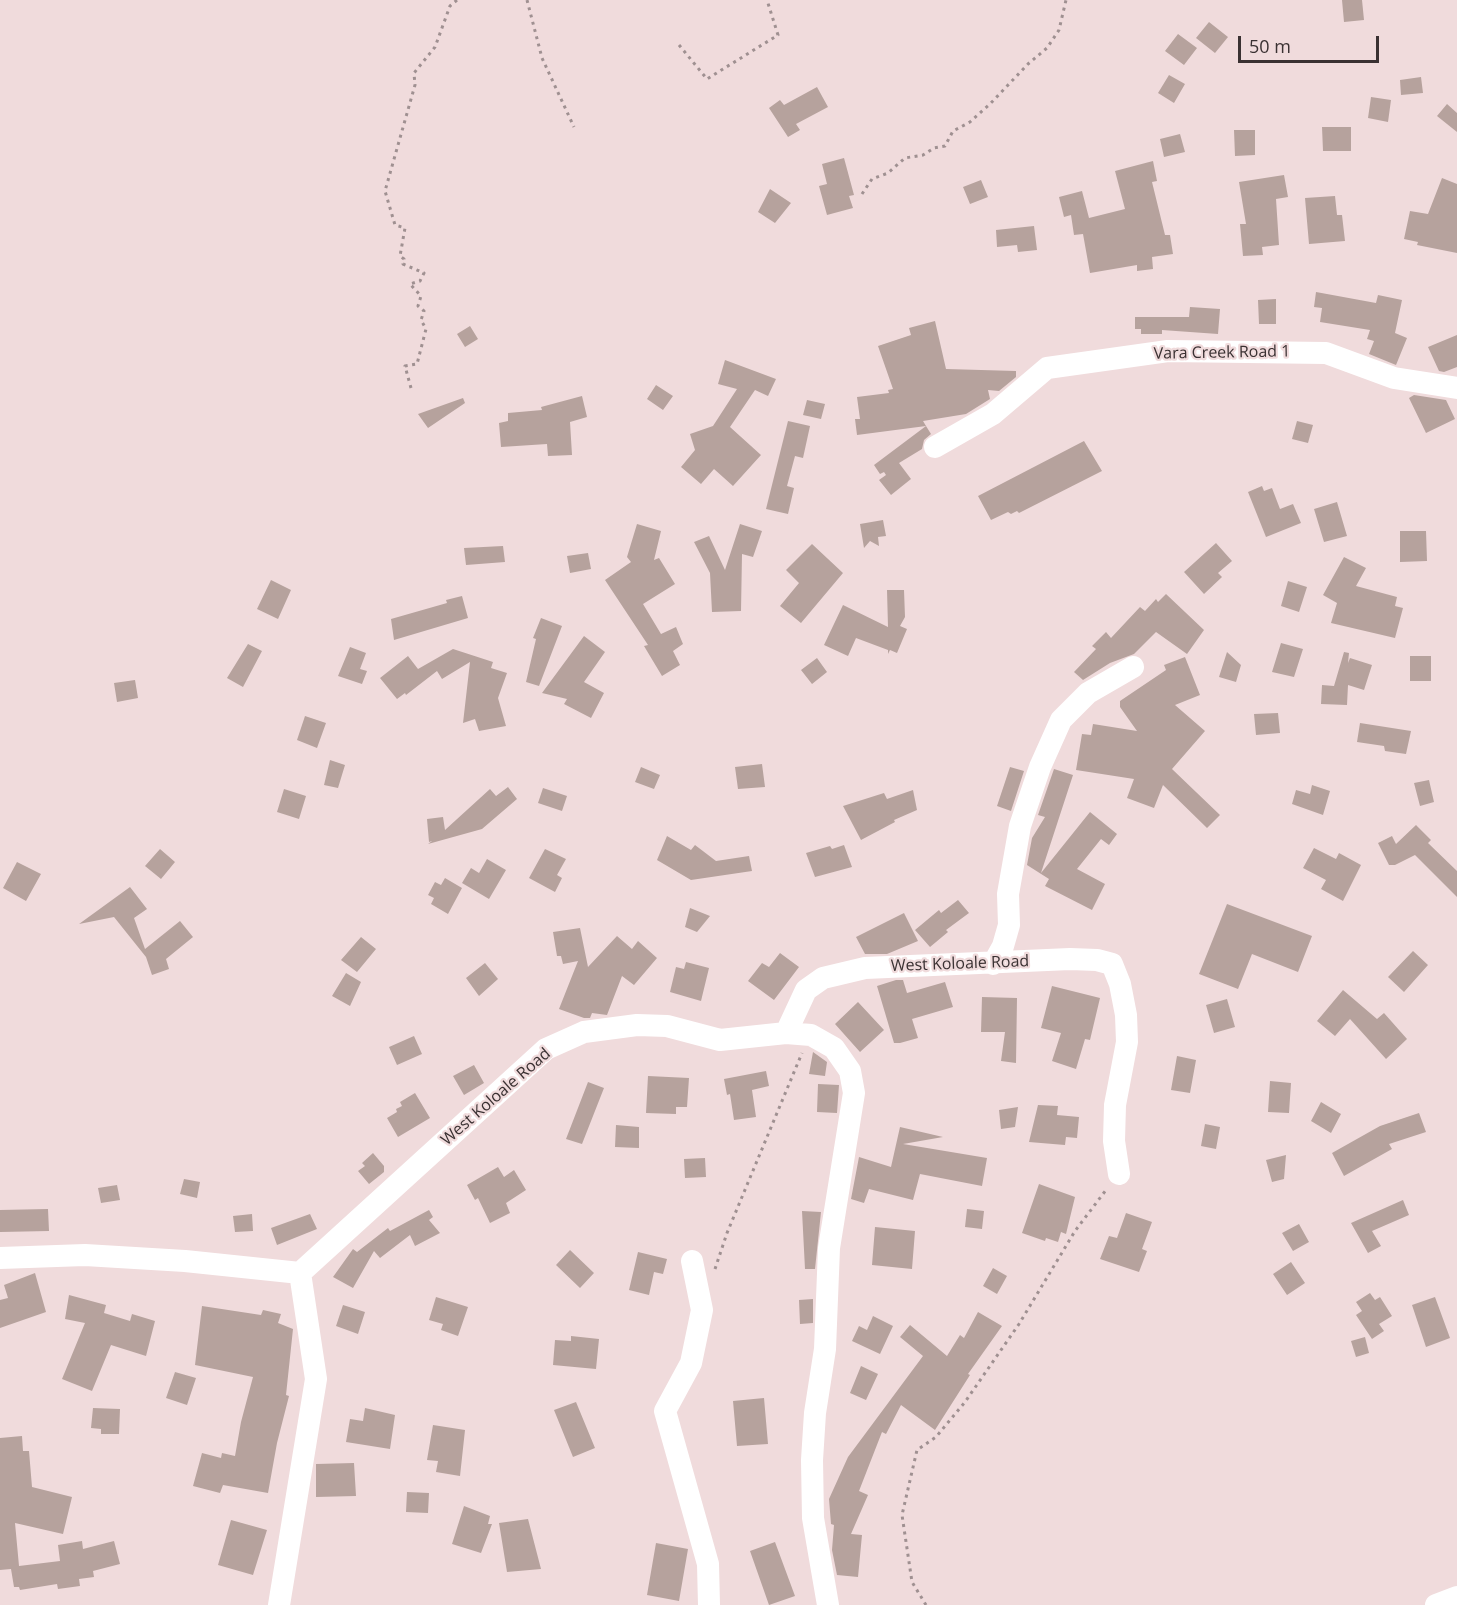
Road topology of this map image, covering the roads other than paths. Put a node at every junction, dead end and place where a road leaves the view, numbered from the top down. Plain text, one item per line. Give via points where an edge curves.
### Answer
1 (1457, 388) edge
2 (935, 447) dead end
3 (1133, 667) dead end
4 (993, 964) junction
5 (786, 1033) junction
6 (1119, 1174) road end
7 (0, 1258) edge
8 (692, 1261) dead end
9 (300, 1273) junction
10 (1457, 1597) edge
11 (279, 1605) edge
12 (709, 1605) edge
13 (828, 1605) edge
14 (1436, 1605) edge

1 - 2 street, Vara Creek Road 1 via 1394,378 1326,353 1168,351 1047,368 993,414
3 - 4 street via 1088,693 1061,720 1020,826 1008,894 1009,925
4 - 5 street, West Koloale Road via 865,968 823,978 806,990
4 - 6 street, West Koloale Road via 1070,958 1112,964 1120,984 1127,1042 1115,1105 1114,1141
5 - 9 street, West Koloale Road via 720,1040 667,1026 637,1025 584,1032 546,1049
5 - 13 street via 811,1035 834,1048 850,1071 854,1094 829,1248 825,1349 812,1460 813,1518
7 - 9 street via 85,1255
8 - 12 street via 702,1310 691,1363 665,1411 708,1564
9 - 11 street via 316,1379
10 - 14 street

